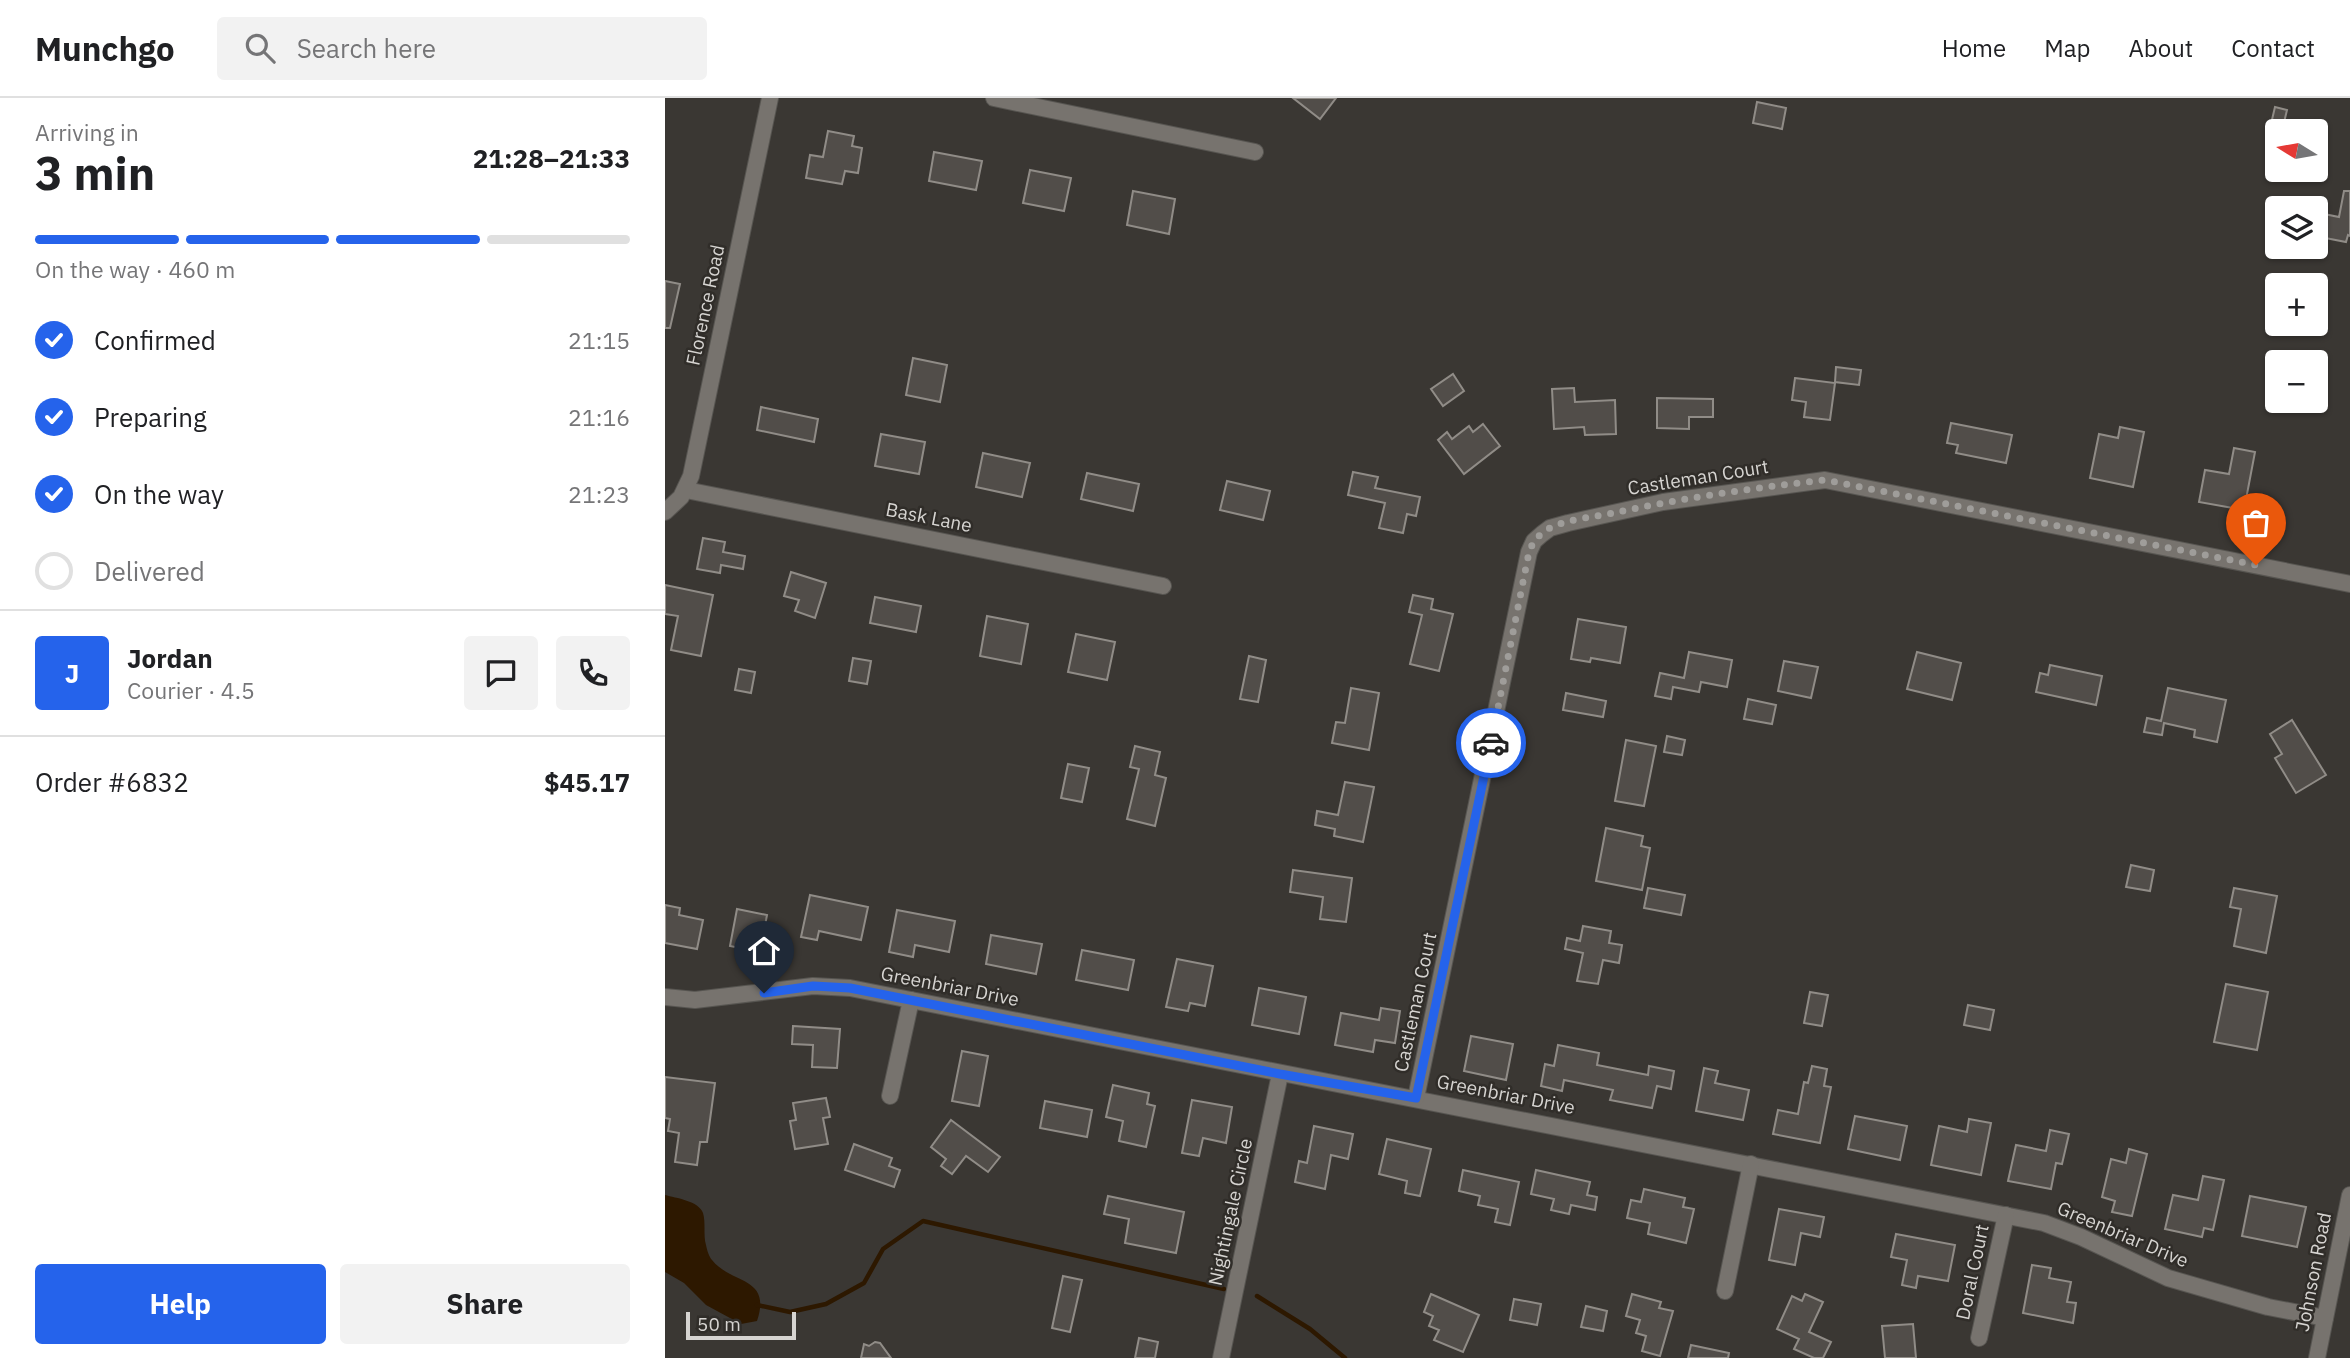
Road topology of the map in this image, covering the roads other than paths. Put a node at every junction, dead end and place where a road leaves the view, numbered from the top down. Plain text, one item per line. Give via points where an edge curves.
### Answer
1 (770, 98) edge
2 (994, 98) edge
3 (1255, 152) dead end
4 (686, 489) junction
5 (665, 512) edge
6 (2350, 584) edge
7 (1163, 586) dead end
8 (665, 997) edge
9 (911, 1000) junction
10 (1280, 1074) junction
11 (890, 1096) dead end
12 (1416, 1098) junction
13 (1751, 1164) junction
14 (2350, 1195) edge
15 (2006, 1216) junction
16 (1725, 1291) dead end
17 (2325, 1318) junction
18 (1979, 1338) dead end
19 (1221, 1358) edge
20 (2317, 1358) edge

1 - 4 street, Florence Road
2 - 3 street
4 - 5 street, Florence Road
4 - 7 street, Bask Lane
6 - 12 street, Castleman Court via 1825,480 1663,502 1550,528 1529,552
8 - 9 street, Greenbriar Drive via 695,1000 813,986
9 - 10 street, Greenbriar Drive
9 - 11 street
10 - 12 street, Greenbriar Drive
10 - 19 street, Nightingale Circle
12 - 13 street, Greenbriar Drive
13 - 15 street, Greenbriar Drive
13 - 16 street
14 - 17 street, Johnson Road
15 - 17 street, Greenbriar Drive via 2044,1223 2081,1237 2168,1278
15 - 18 street, Doral Court
17 - 20 street, Johnson Road

